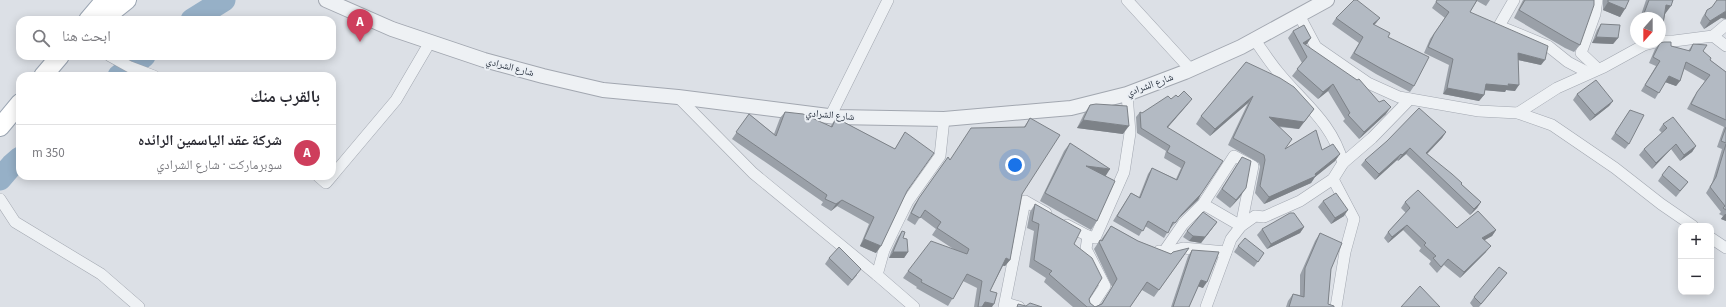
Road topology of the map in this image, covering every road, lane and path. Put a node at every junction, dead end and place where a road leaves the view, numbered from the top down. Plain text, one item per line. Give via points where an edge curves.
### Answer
1 (105, 0) edge
2 (127, 0) edge
3 (326, 0) edge
4 (888, 0) edge
5 (1127, 0) edge
6 (1327, 0) edge
7 (1514, 0) edge
8 (1597, 0) edge
9 (1299, 15) junction
10 (91, 16) edge
11 (107, 16) edge
12 (1726, 25) edge
13 (1714, 36) junction
14 (1254, 39) junction
15 (1666, 41) edge
16 (430, 42) junction
17 (1726, 46) edge
18 (1638, 48) edge
19 (57, 60) edge
20 (118, 60) edge
21 (1191, 70) junction
22 (1594, 71) junction
23 (46, 72) edge
24 (144, 72) edge
25 (1127, 94) junction
26 (678, 97) junction
27 (1410, 99) junction
28 (16, 108) edge
29 (1518, 113) junction
30 (830, 117) junction
31 (944, 119) junction
32 (0, 127) edge
33 (1343, 163) junction
34 (336, 171) edge
35 (1333, 179) junction
36 (0, 199) edge
37 (1203, 204) junction
38 (1689, 223) edge
39 (1241, 226) junction
40 (1088, 236) junction
41 (1714, 240) edge
42 (1149, 247) edge
43 (1726, 248) edge
44 (1226, 252) junction
45 (1163, 253) junction
46 (877, 275) junction
47 (1005, 305) edge
48 (139, 307) edge
49 (914, 307) edge
50 (1019, 307) edge
51 (1091, 307) edge
52 (1206, 307) edge
53 (1336, 307) edge

1 - 10 main road
2 - 11 main road
3 - 16 street, شارع الشرادي via 392,29
4 - 30 street
5 - 21 street
6 - 9 street, شارع الشرادي
7 - 22 street via 1499,26 1548,46 1568,62
8 - 22 street via 1595,14 1580,53
9 - 14 street, شارع الشرادي
9 - 27 street via 1316,47 1368,83
12 - 13 street
13 - 15 street
13 - 17 street
14 - 21 street, شارع الشرادي
14 - 33 street via 1278,72 1315,111 1339,148
16 - 26 street, شارع الشرادي via 484,60 603,90
16 - 34 street via 396,100
18 - 22 street
19 - 23 main road
20 - 24 street
21 - 25 street, شارع الشرادي
22 - 29 street via 1557,88
25 - 31 street, شارع الشرادي via 1071,108
25 - 40 street via 1130,133 1124,172 1105,225 1095,238
26 - 30 street, شارع الشرادي
26 - 46 street via 753,173
27 - 29 street via 1479,111
27 - 33 street
28 - 32 main road
29 - 38 street via 1552,125
30 - 31 street, شارع الشرادي
31 - 46 street via 940,156 908,201 884,250
33 - 35 street
35 - 39 street via 1300,201 1264,217 1255,216
35 - 53 street via 1354,220
36 - 48 street via 15,222 101,274
37 - 39 street
37 - 39 street via 1234,156 1253,166
37 - 45 street via 1183,224
39 - 44 street via 1231,239
40 - 47 street via 1025,201
40 - 51 street via 1086,249 1105,286
41 - 43 street
42 - 45 street
44 - 45 street via 1183,248
44 - 52 street
46 - 49 street
47 - 50 street

